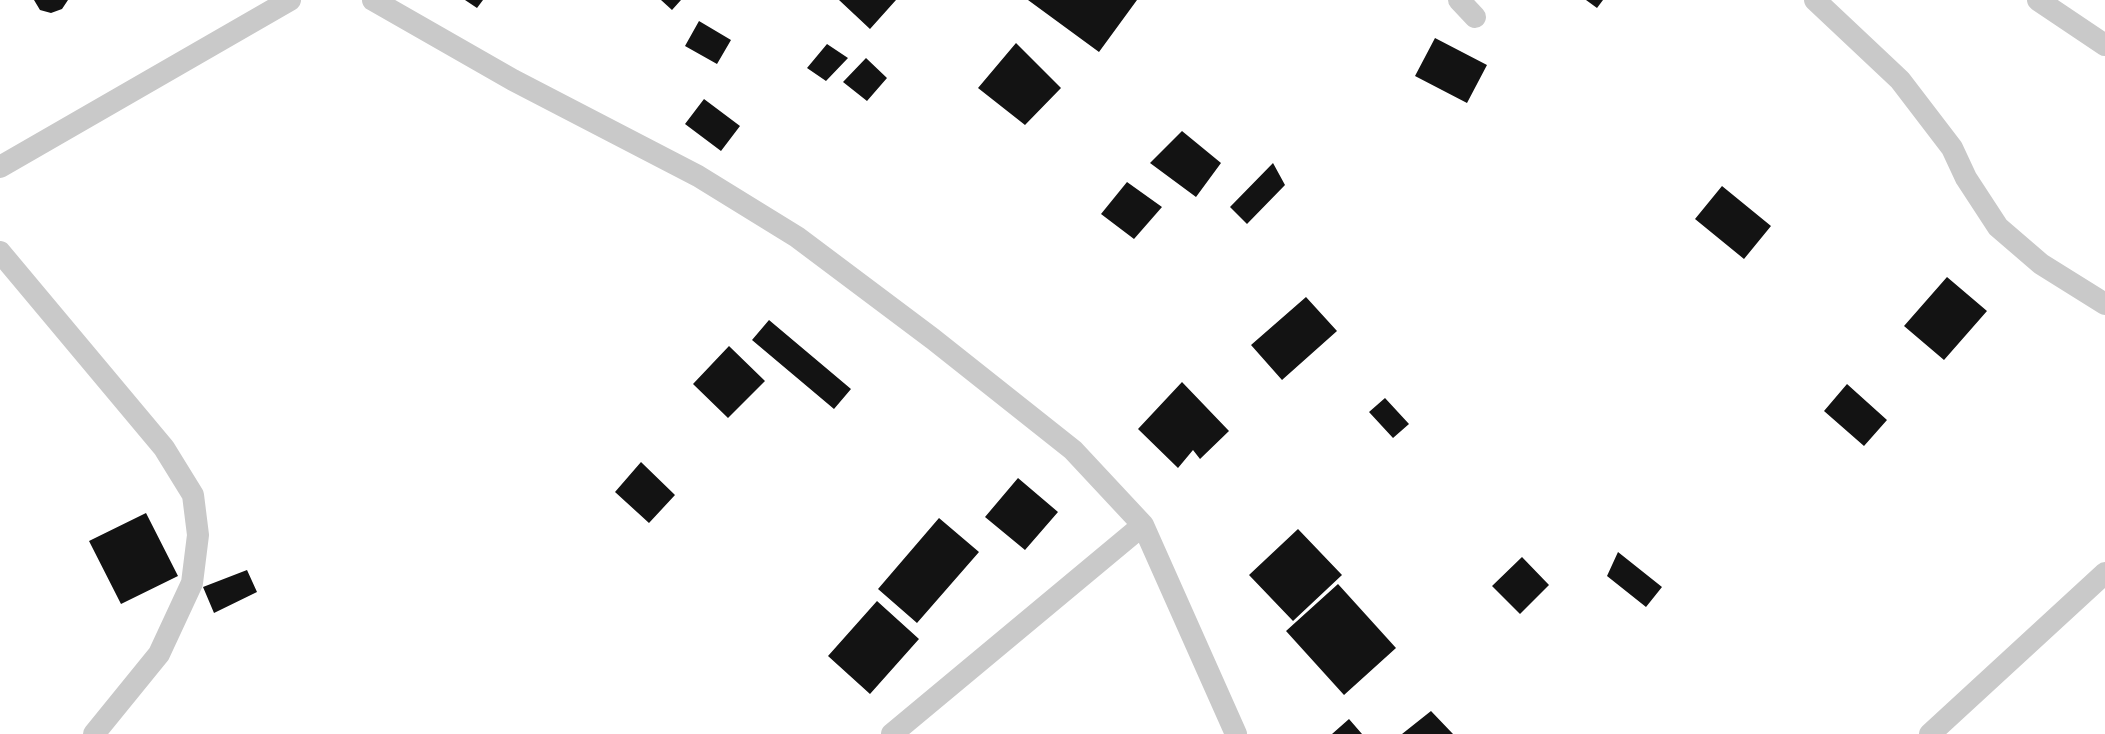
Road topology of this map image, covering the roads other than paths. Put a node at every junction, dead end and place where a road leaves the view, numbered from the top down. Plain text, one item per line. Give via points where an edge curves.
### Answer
1 (290, 0) edge
2 (373, 0) edge
3 (1459, 0) edge
4 (1815, 0) edge
5 (2038, 0) edge
6 (1475, 17) dead end
7 (2105, 45) edge
8 (0, 167) edge
9 (0, 252) edge
10 (2105, 304) edge
11 (1143, 525) junction
12 (2105, 573) edge
13 (94, 734) edge
14 (892, 734) edge
15 (1236, 734) edge
16 (1930, 734) edge

1 - 8 street
2 - 11 street via 513,80 698,176 797,237 933,339 1073,450
3 - 6 street
4 - 10 street via 1900,80 1952,148 1966,178 1998,227 2041,264
5 - 7 street
9 - 13 street via 164,448 193,495 198,535 192,583 159,654
11 - 14 street
11 - 15 street
12 - 16 street

